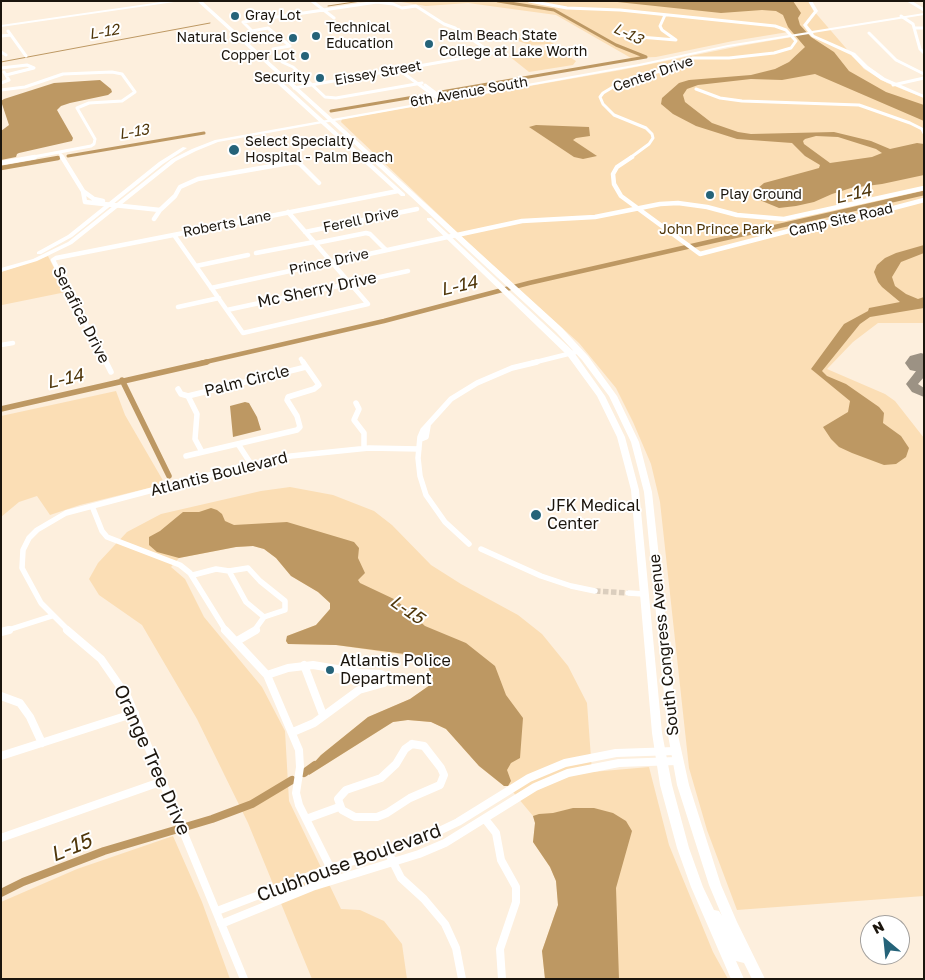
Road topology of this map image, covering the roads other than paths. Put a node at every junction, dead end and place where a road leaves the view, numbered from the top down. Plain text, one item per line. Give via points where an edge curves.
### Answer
1 (163, 1) edge
2 (179, 1) edge
3 (192, 1) edge
4 (199, 1) edge
5 (312, 1) edge
6 (317, 1) edge
7 (529, 1) edge
8 (810, 1) edge
9 (909, 1) edge
10 (106, 10) junction
11 (325, 10) junction
12 (924, 12) edge
13 (665, 15) junction
14 (50, 16) junction
15 (902, 17) junction
16 (336, 18) dead end
17 (28, 22) junction
18 (1, 24) edge
19 (914, 28) junction
20 (924, 28) edge
21 (870, 33) dead end
22 (616, 35) dead end
23 (1, 36) edge
24 (918, 39) junction
25 (923, 40) edge
26 (1, 52) edge
27 (924, 53) edge
28 (6, 55) dead end
29 (26, 56) dead end
30 (1, 68) edge
31 (401, 69) junction
32 (924, 74) edge
33 (6, 75) junction
34 (924, 78) edge
35 (1, 83) edge
36 (420, 83) junction
37 (312, 84) junction
38 (893, 85) junction
39 (294, 88) junction
40 (696, 89) dead end
41 (1, 90) edge
42 (924, 97) edge
43 (439, 98) junction
44 (328, 118) junction
45 (319, 120) junction
46 (924, 133) edge
47 (60, 153) junction
48 (1, 163) edge
49 (319, 183) dead end
50 (924, 188) edge
51 (402, 190) junction
52 (83, 191) junction
53 (924, 200) edge
54 (111, 204) junction
55 (119, 205) junction
56 (417, 209) junction
57 (160, 210) junction
58 (638, 210) junction
59 (288, 212) junction
60 (154, 220) dead end
61 (305, 232) junction
62 (174, 235) junction
63 (454, 236) junction
64 (315, 243) junction
65 (386, 250) junction
66 (52, 253) junction
67 (256, 253) dead end
68 (700, 254) joint
69 (248, 255) dead end
70 (332, 262) junction
71 (1, 265) edge
72 (196, 266) junction
73 (1, 270) edge
74 (408, 271) dead end
75 (351, 283) junction
76 (212, 288) junction
77 (512, 292) junction
78 (219, 298) junction
79 (178, 307) dead end
80 (227, 310) junction
81 (13, 343) dead end
82 (1, 345) edge
83 (575, 352) junction
84 (301, 360) dead end
85 (306, 366) junction
86 (111, 372) dead end
87 (178, 389) dead end
88 (188, 396) junction
89 (356, 403) dead end
90 (621, 437) junction
91 (238, 444) junction
92 (364, 448) junction
93 (419, 450) junction
94 (202, 452) junction
95 (186, 456) dead end
96 (251, 464) junction
97 (648, 492) junction
98 (92, 506) junction
99 (29, 538) joint
100 (469, 544) dead end
101 (481, 549) dead end
102 (229, 570) junction
103 (193, 575) junction
104 (595, 591) tunnel mouth
105 (628, 593) tunnel mouth
106 (644, 594) junction
107 (52, 616) junction
108 (264, 617) junction
109 (1, 632) edge
110 (237, 641) junction
111 (666, 660) junction
112 (304, 665) junction
113 (268, 675) junction
114 (1, 696) edge
115 (135, 713) junction
116 (323, 715) junction
117 (293, 732) junction
118 (42, 743) junction
119 (1, 756) edge
120 (660, 756) junction
121 (676, 756) junction
122 (163, 781) junction
123 (339, 807) junction
124 (306, 819) junction
125 (485, 819) junction
126 (1, 838) edge
127 (388, 852) junction
128 (393, 863) junction
129 (330, 868) junction
130 (336, 878) junction
131 (704, 904) junction
132 (217, 911) junction
133 (221, 924) junction
134 (748, 958) junction
135 (244, 979) edge
136 (462, 979) edge
137 (502, 979) edge
138 (738, 979) edge
139 (759, 979) edge

1 - 10 main road
2 - 10 main road
3 - 45 main road, South Congress Avenue
4 - 39 main road, South Congress Avenue
5 - 11 street
6 - 11 street
7 - 13 street, Center Drive
8 - 38 street via 816,12 805,25 814,36 853,54 872,72
9 - 12 street
10 - 14 main road
10 - 17 main road
11 - 16 street
11 - 31 street, Eissey Street via 380,2 402,8 419,7 492,54
11 - 37 street via 243,22 252,30 268,28 290,46 273,49 282,62
12 - 15 street, 6th Avenue South
13 - 22 street via 660,26 676,40
13 - 58 street, Center Drive via 775,26 786,30 796,42 791,48 774,53 693,58 618,84 603,93 601,100 608,110 652,134 652,141 617,167 613,174 620,196
14 - 17 main road
14 - 18 main road
15 - 19 street via 914,24
15 - 43 street, 6th Avenue South via 725,44
17 - 18 main road
19 - 20 street
19 - 24 street
21 - 32 street via 896,60
23 - 29 street via 10,33
24 - 25 street
24 - 27 street
26 - 28 street
30 - 33 street
30 - 33 street via 27,65 34,68
31 - 36 street
31 - 37 street, Eissey Street
33 - 35 street via 9,80
34 - 38 street
36 - 37 street via 333,98 323,96
36 - 43 street
37 - 39 street, Eissey Street
38 - 42 street
39 - 44 main road, South Congress Avenue
40 - 46 street via 720,98 742,101 859,105 922,129
41 - 47 street via 63,74 122,74 135,90 134,94 122,101 79,106 76,110 96,141 87,148
43 - 44 street, 6th Avenue South
44 - 45 street, 6th Avenue South
44 - 51 main road, South Congress Avenue
45 - 51 main road, South Congress Avenue via 392,185
45 - 54 street, 6th Avenue South via 228,134 186,147
45 - 55 street, 6th Avenue South via 234,137 194,150 168,164
47 - 48 street
47 - 52 street
49 - 57 street via 298,162 281,164 190,182 180,187
50 - 58 street, Prince Drive via 784,219 737,215 678,203
51 - 56 main road, South Congress Avenue
51 - 59 street, Roberts Lane
51 - 63 main road, South Congress Avenue
52 - 54 street
52 - 54 street via 85,202
53 - 68 street, Camp Site Road
54 - 55 street
54 - 66 street, 6th Avenue South
55 - 57 street
55 - 66 street, 6th Avenue South via 77,239
56 - 61 street, Ferell Drive
56 - 63 main road, South Congress Avenue
57 - 60 street
58 - 63 street, Prince Drive via 599,218 519,223
58 - 68 street, Center Drive
59 - 61 street
59 - 62 street, Roberts Lane
61 - 64 street
62 - 66 street, Roberts Lane
62 - 72 street
63 - 65 street, Prince Drive
63 - 77 main road, South Congress Avenue via 507,282
63 - 77 main road, South Congress Avenue via 497,284
64 - 65 street via 366,233
64 - 67 street
64 - 70 street
65 - 70 street, Prince Drive
66 - 71 street
66 - 73 street
66 - 86 street, Serafica Drive
69 - 72 street
70 - 75 street
70 - 76 street, Prince Drive
72 - 76 street
74 - 75 street, Mc Sherry Drive
75 - 80 street, Mc Sherry Drive
75 - 80 street via 368,304 243,333
76 - 78 street
77 - 83 main road, South Congress Avenue via 559,330
78 - 79 street
78 - 80 street
81 - 82 street
83 - 90 main road, South Congress Avenue
83 - 93 street via 512,368 477,383 452,400 428,426
83 - 97 main road, South Congress Avenue via 613,396 628,424 640,455
84 - 85 street, Palm Circle
85 - 88 street, Palm Circle
85 - 91 street, Palm Circle via 318,385 287,400 298,416 300,427
87 - 88 street, Palm Circle
88 - 94 street, Palm Circle via 197,414 195,439
89 - 92 street via 359,409 354,420 364,433
90 - 97 main road via 630,442 642,483
90 - 106 main road, South Congress Avenue via 635,490
91 - 94 street, Palm Circle
91 - 96 street
92 - 93 street, Atlantis Boulevard
92 - 96 street, Atlantis Boulevard via 313,452
93 - 100 street via 420,476 426,495 445,522
94 - 95 street, Palm Circle
96 - 98 street, Atlantis Boulevard
97 - 111 main road, South Congress Avenue
98 - 99 street, Atlantis Boulevard via 44,524
98 - 103 street via 107,537 180,565
99 - 107 street, Orange Tree Drive via 23,550 22,568 34,592
101 - 104 street via 541,576
102 - 103 street via 216,569
102 - 108 street via 246,602
102 - 108 street via 251,569 260,581 285,601 285,610
103 - 110 street via 215,615
105 - 106 street
106 - 111 main road via 654,606 659,646
106 - 120 main road, South Congress Avenue
107 - 109 street
107 - 115 street, Orange Tree Drive via 106,665
108 - 110 street via 256,630
110 - 113 street
111 - 121 main road, South Congress Avenue
112 - 113 street
112 - 116 street
112 - 116 street via 381,674 388,678 384,683 359,690
113 - 117 street via 277,702
114 - 118 street via 20,703
115 - 118 street
115 - 122 street, Orange Tree Drive
116 - 117 street via 314,723
117 - 124 street via 301,758 297,798
118 - 119 street
120 - 121 street, Clubhouse Boulevard
120 - 125 street, Clubhouse Boulevard via 568,773
120 - 127 street, Clubhouse Boulevard via 603,755 556,767 529,778 440,832
120 - 131 main road, South Congress Avenue via 682,848
121 - 134 main road, South Congress Avenue via 702,850
122 - 126 street
122 - 132 street, Orange Tree Drive
123 - 123 street via 350,816 382,816 410,798 436,788 443,782 443,771 424,746 412,744 404,749 396,764 381,778 346,790 338,799
123 - 124 street
124 - 129 street
125 - 128 street, Clubhouse Boulevard via 445,843
125 - 137 street via 496,833 501,860 516,887 516,902 500,949
127 - 128 street
127 - 129 street, Clubhouse Boulevard
128 - 130 street, Clubhouse Boulevard
128 - 136 street via 401,878 444,924 456,948
129 - 130 street
129 - 132 street, Clubhouse Boulevard
130 - 133 street, Clubhouse Boulevard
131 - 134 main road via 715,916 735,956
131 - 138 main road, South Congress Avenue
132 - 133 street, Orange Tree Drive
133 - 135 street, Orange Tree Drive
134 - 139 main road, South Congress Avenue

